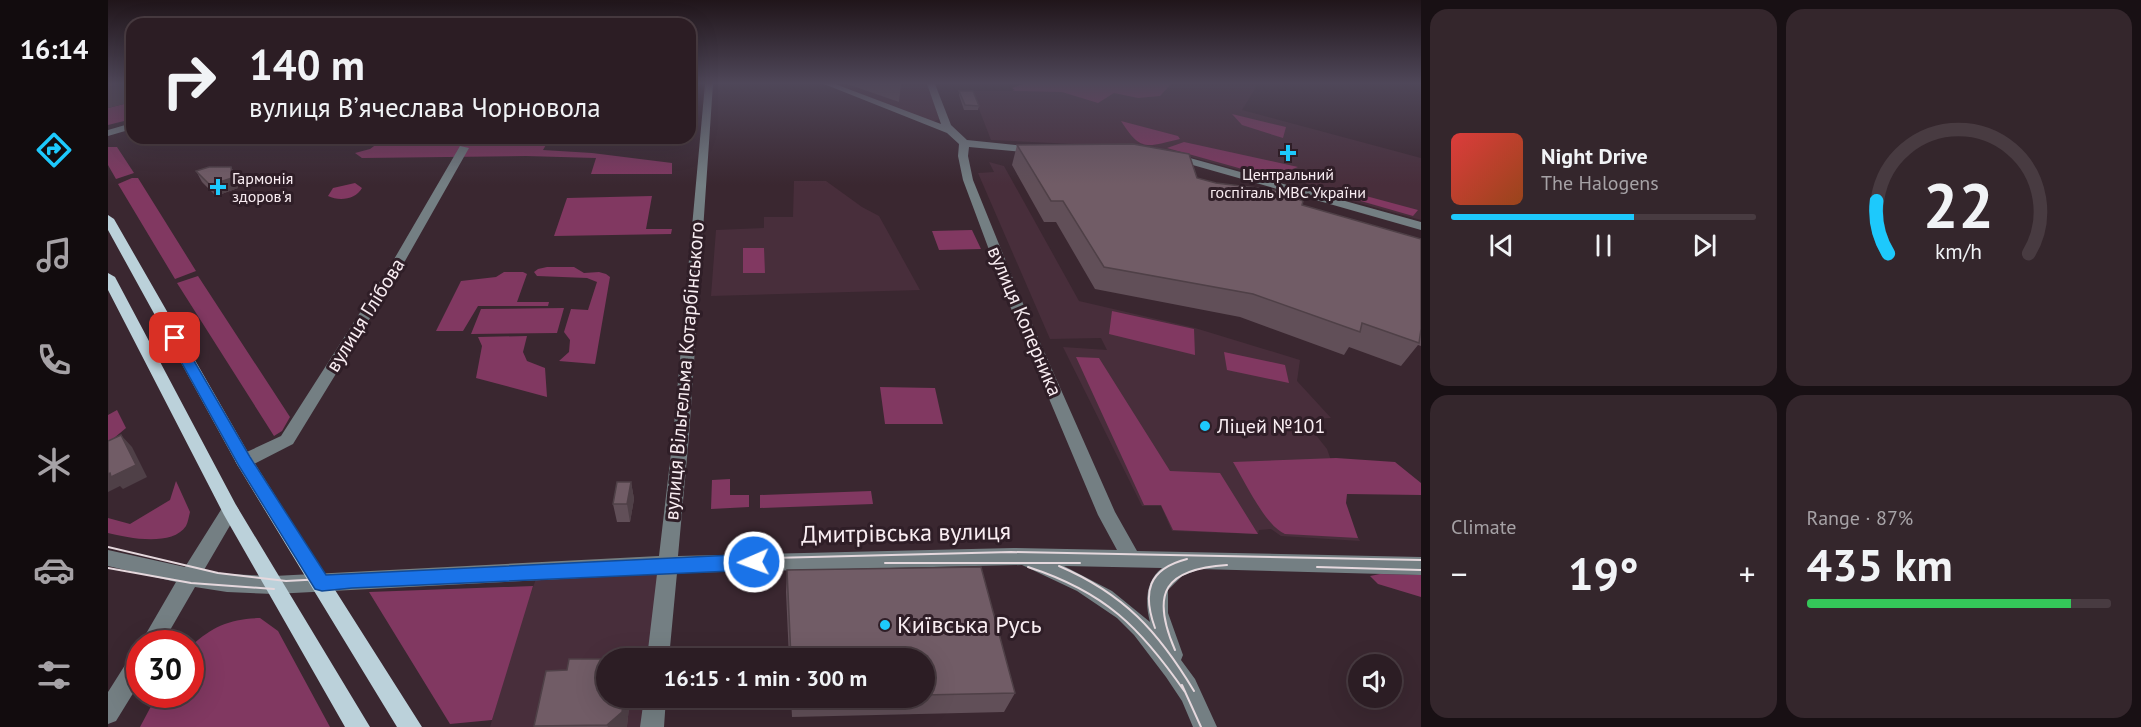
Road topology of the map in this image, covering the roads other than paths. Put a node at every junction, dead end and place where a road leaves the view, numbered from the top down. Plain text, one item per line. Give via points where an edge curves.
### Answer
1 (706, 118) edge
2 (917, 118) edge
3 (944, 118) edge
4 (126, 128) edge
5 (948, 130) junction
6 (108, 133) edge
7 (964, 143) junction
8 (464, 148) dead end
9 (1050, 150) edge
10 (1162, 153) edge
11 (108, 219) edge
12 (1421, 226) edge
13 (108, 277) edge
14 (244, 461) junction
15 (230, 510) junction
16 (1013, 556) junction
17 (108, 558) edge
18 (1131, 558) junction
19 (1211, 560) junction
20 (667, 565) junction
21 (1421, 566) edge
22 (191, 577) junction
23 (322, 583) junction
24 (274, 585) junction
25 (159, 630) edge
26 (659, 648) edge
27 (126, 684) edge
28 (1191, 695) junction
29 (654, 708) edge
30 (108, 713) edge
31 (358, 727) edge
32 (410, 727) edge
33 (652, 727) edge
34 (1205, 727) edge

1 - 20 street, вулиця Вільгельма Котарбінського
2 - 5 street
3 - 5 street
4 - 6 street
5 - 7 street
7 - 9 street
7 - 18 street, вулиця Коперника via 968,180 1017,306 1107,515
8 - 14 street, вулиця Глібова via 287,440
10 - 12 street
11 - 14 main road
13 - 15 main road
14 - 23 main road
15 - 22 street
15 - 24 main road
16 - 18 street, Дмитрівська вулиця
16 - 20 street, Дмитрівська вулиця
16 - 28 street via 1072,577 1132,617 1156,642
17 - 22 street, Дмитрівська вулиця
18 - 19 street, Дмитрівська вулиця
19 - 21 street, Дмитрівська вулиця
19 - 28 street via 1182,566 1169,574 1155,599 1163,633
20 - 23 street, Дмитрівська вулиця
20 - 26 street, вулиця Вільгельма Котарбінського
22 - 24 street, Дмитрівська вулиця
22 - 25 street
23 - 24 street, Дмитрівська вулиця
23 - 32 main road
24 - 31 main road
27 - 30 street
28 - 34 street
29 - 33 street

